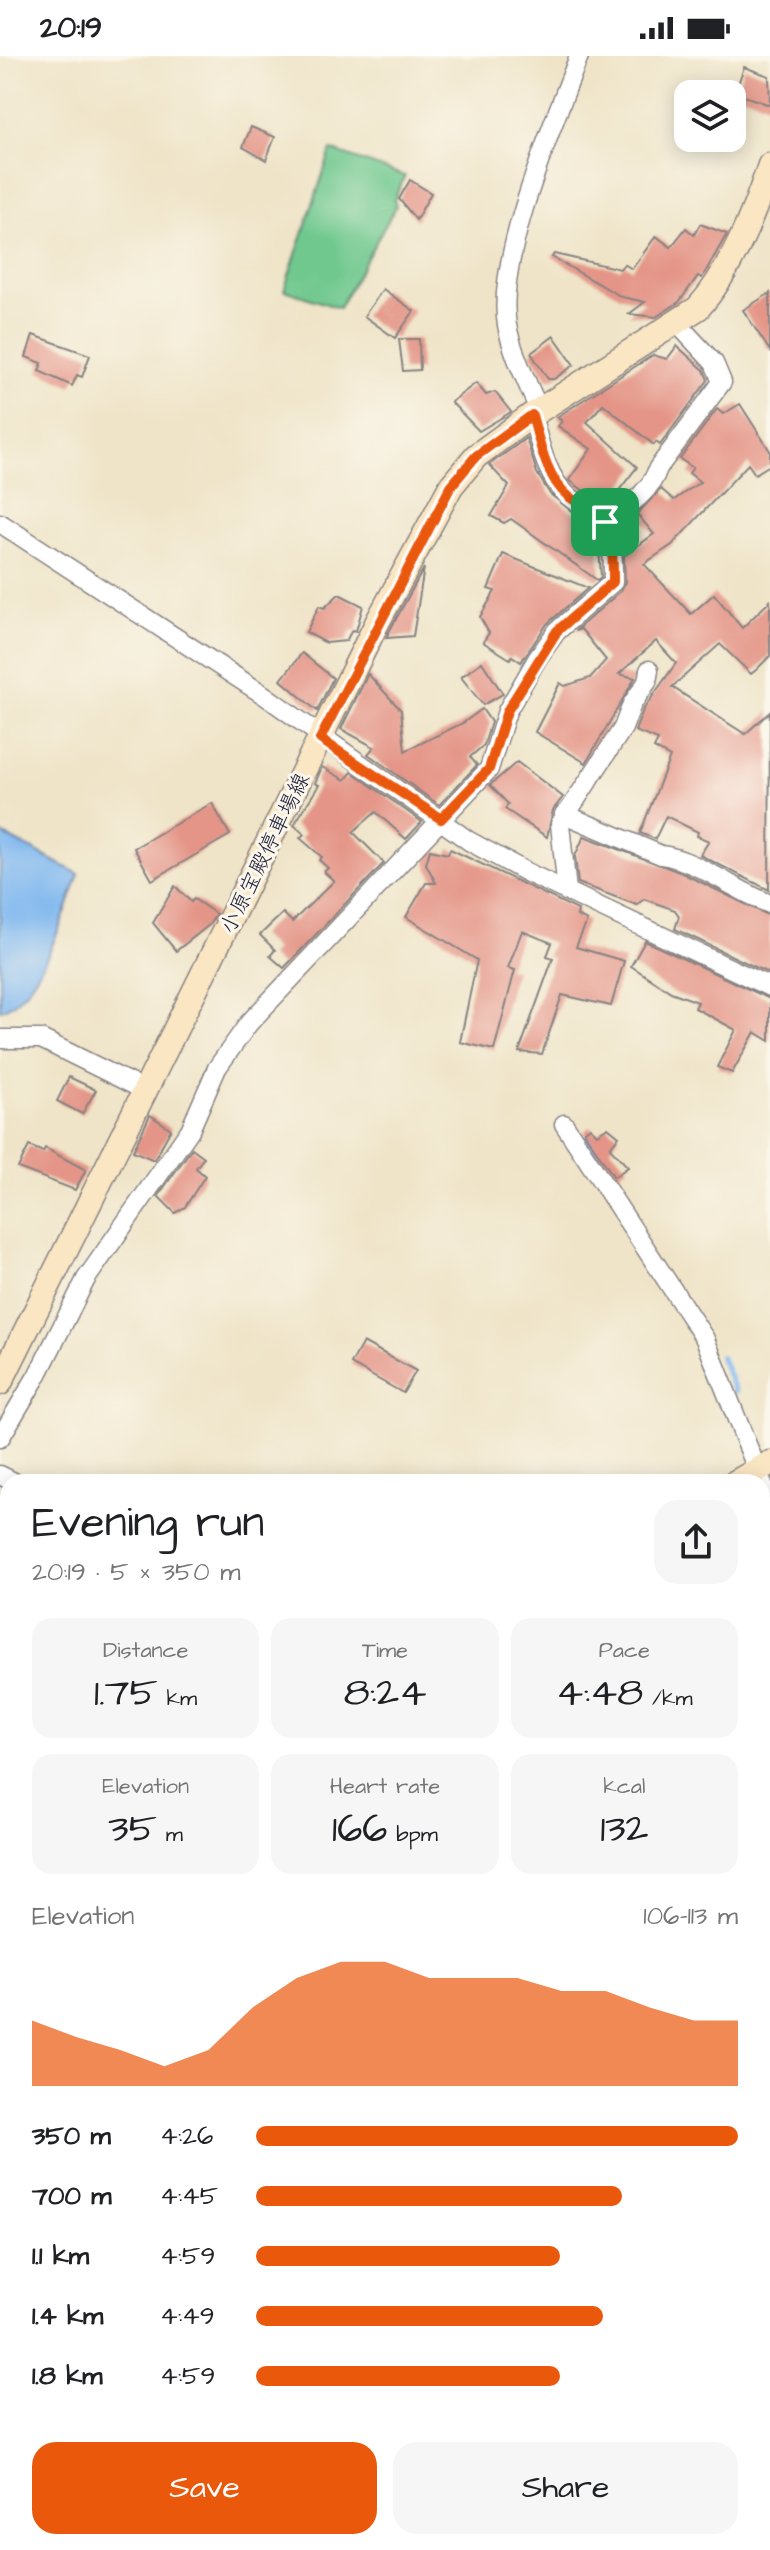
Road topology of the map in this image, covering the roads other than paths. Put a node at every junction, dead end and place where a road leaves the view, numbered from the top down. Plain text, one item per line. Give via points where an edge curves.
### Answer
1 (579, 56) edge
2 (770, 165) edge
3 (676, 322) junction
4 (536, 412) junction
5 (605, 522) junction
6 (0, 523) edge
7 (649, 670) dead end
8 (320, 739) junction
9 (564, 814) junction
10 (441, 819) junction
11 (567, 891) junction
12 (770, 904) edge
13 (770, 987) edge
14 (0, 1039) edge
15 (146, 1091) junction
16 (564, 1124) dead end
17 (0, 1383) edge
18 (0, 1438) edge
19 (764, 1466) edge

1 - 4 street via 523,210 505,299 507,326
2 - 3 main road, 小原宝殿停車場線 via 758,203 712,293
3 - 4 main road, 小原宝殿停車場線
3 - 5 street via 714,363 722,382 640,497
4 - 5 street via 554,479 567,496
4 - 8 main road, 小原宝殿停車場線 via 476,456 451,486
5 - 10 street via 613,582 550,640 507,711 489,769
6 - 8 street via 264,695
7 - 9 street via 623,728
8 - 10 street
8 - 15 main road, 小原宝殿停車場線
9 - 11 street via 560,828
9 - 12 street via 674,856
10 - 11 street via 469,841
10 - 18 street via 249,1023 217,1068 190,1130 86,1279
11 - 13 street
14 - 15 street via 41,1039
15 - 17 main road, 小原宝殿停車場線
16 - 19 street via 705,1339

